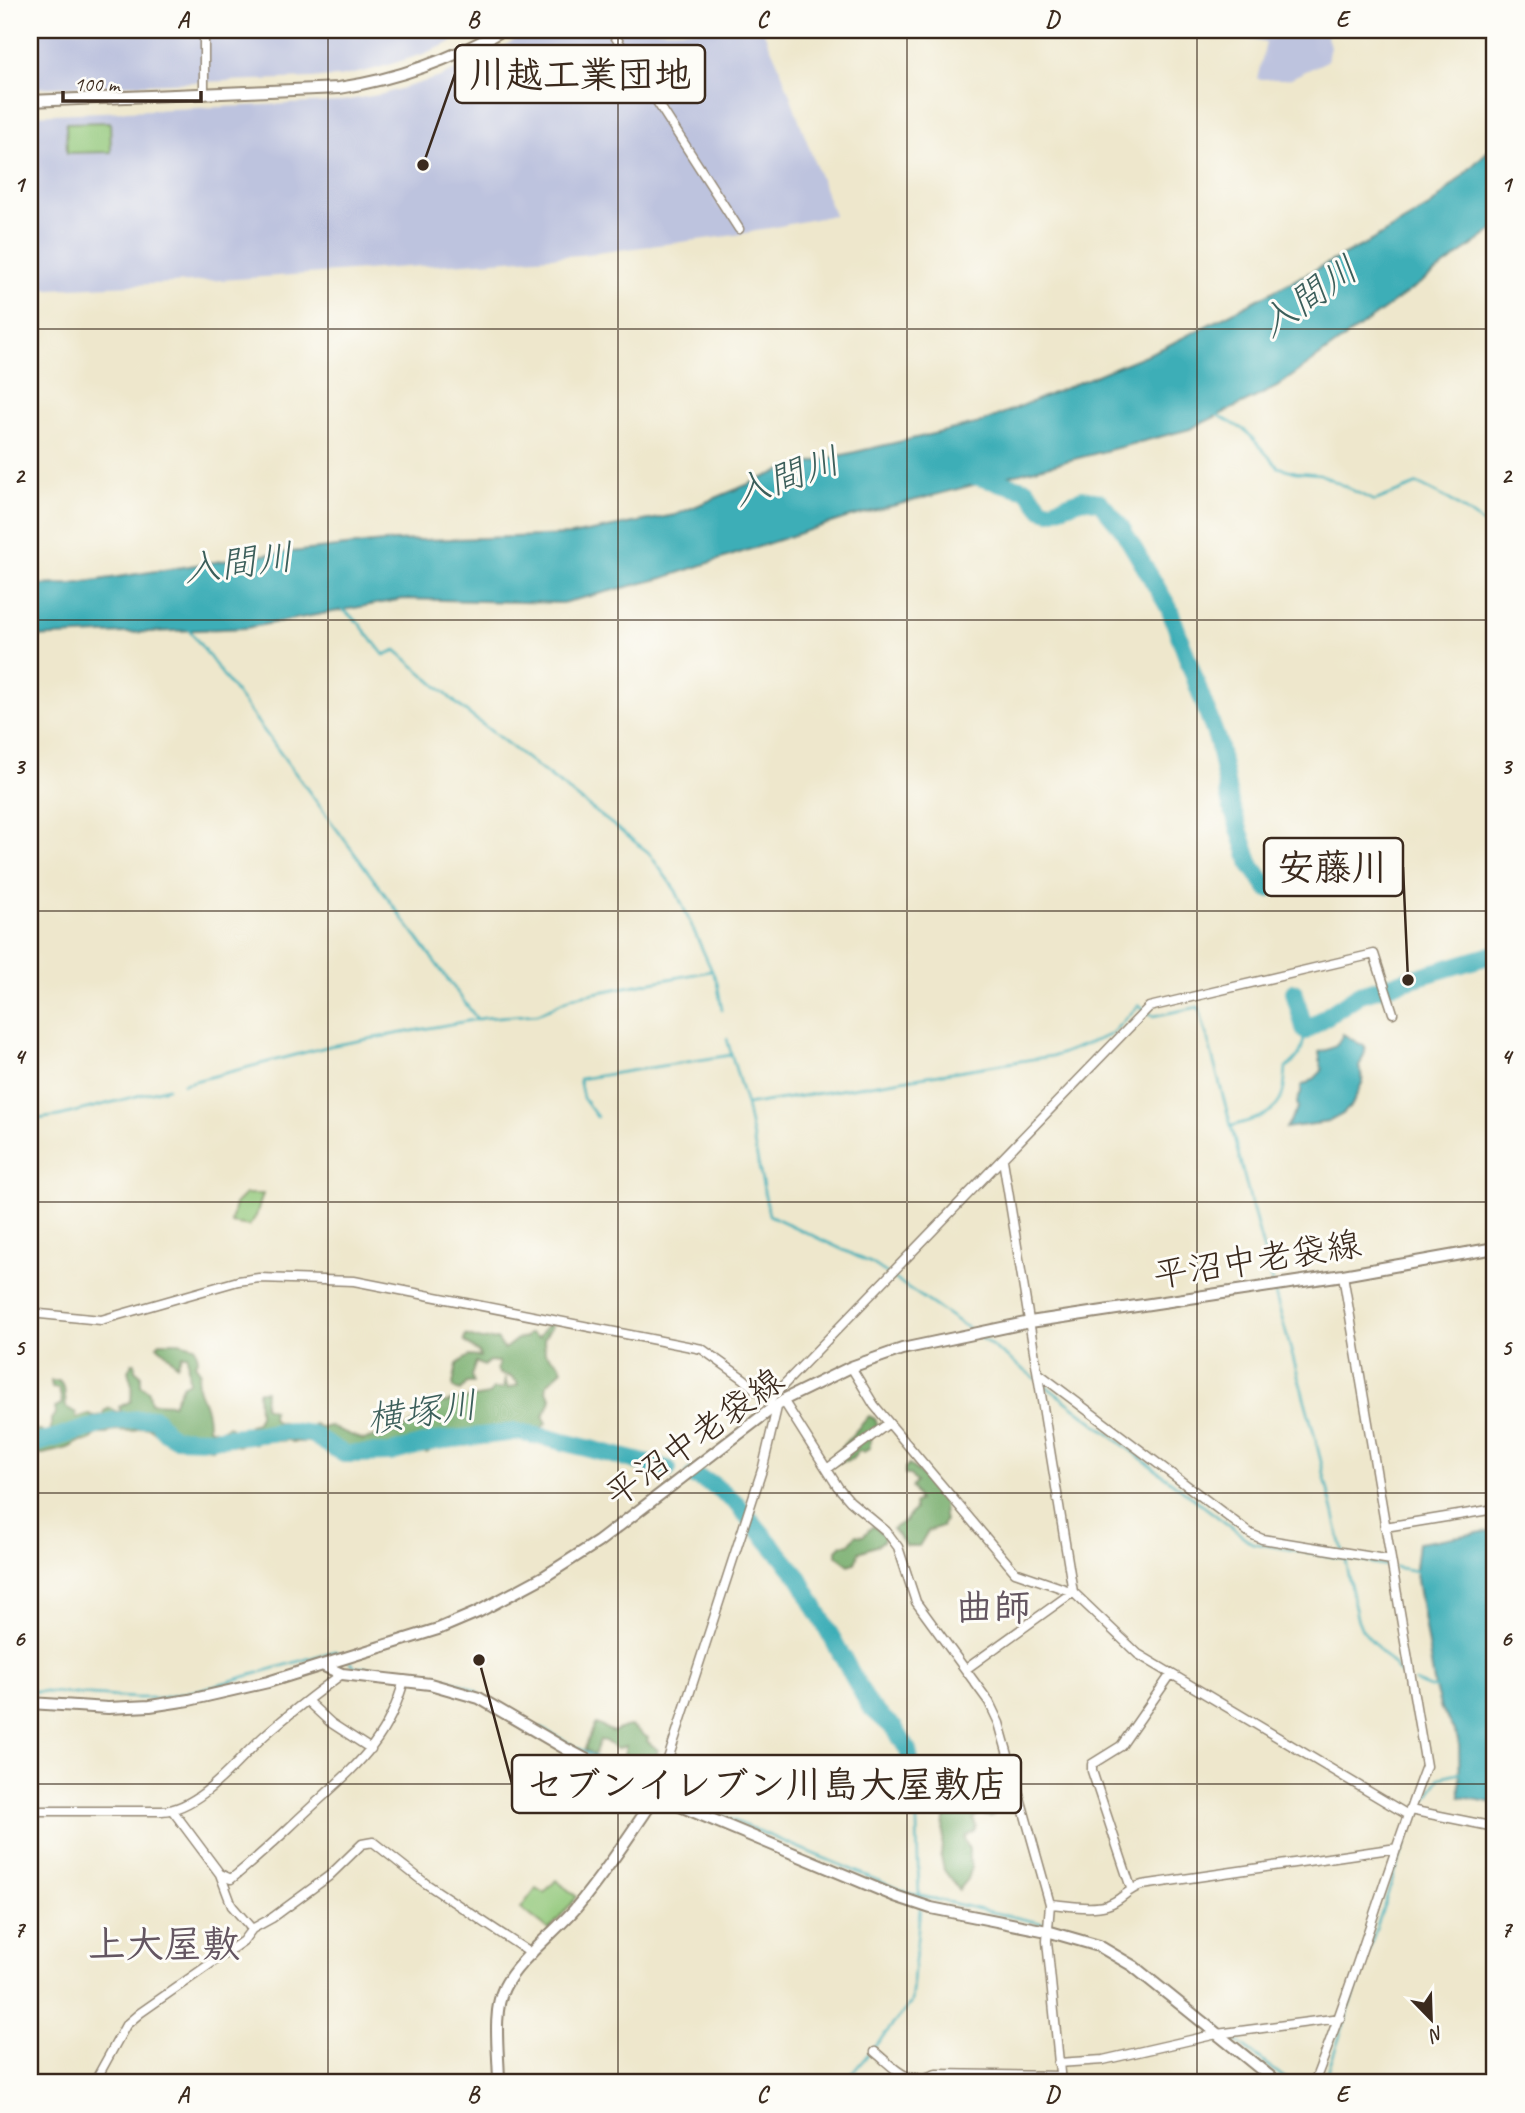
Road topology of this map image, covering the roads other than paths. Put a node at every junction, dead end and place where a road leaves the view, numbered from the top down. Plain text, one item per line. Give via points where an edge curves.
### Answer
1 (204, 30) edge
2 (503, 30) edge
3 (611, 30) edge
4 (204, 95) junction
5 (30, 101) edge
6 (739, 229) dead end
7 (1393, 1013) dead end
8 (1003, 1160) junction
9 (1495, 1248) edge
10 (1343, 1275) junction
11 (30, 1313) edge
12 (1030, 1322) junction
13 (851, 1367) junction
14 (1038, 1373) junction
15 (775, 1402) junction
16 (889, 1423) junction
17 (827, 1469) junction
18 (1495, 1509) edge
19 (1385, 1527) junction
20 (1391, 1560) junction
21 (1073, 1592) junction
22 (324, 1666) junction
23 (966, 1669) junction
24 (342, 1674) junction
25 (1171, 1674) junction
26 (404, 1680) junction
27 (307, 1700) junction
28 (30, 1703) edge
29 (371, 1749) junction
30 (656, 1796) junction
31 (30, 1811) edge
32 (173, 1811) junction
33 (1409, 1812) junction
34 (1495, 1827) edge
35 (1396, 1848) junction
36 (220, 1874) junction
37 (1131, 1888) junction
38 (1050, 1904) junction
39 (252, 1929) junction
40 (1047, 1931) junction
41 (532, 1954) junction
42 (1340, 2018) junction
43 (1217, 2034) junction
44 (875, 2052) dead end
45 (1058, 2063) junction
46 (1060, 2079) edge
47 (94, 2083) edge
48 (499, 2083) edge
49 (1278, 2083) edge
50 (1314, 2083) edge

1 - 4 street
2 - 4 street via 429,66 370,83
3 - 6 street
4 - 5 street
7 - 8 street via 1374,954 1149,1007
8 - 12 street
8 - 15 street
9 - 10 street, 平沼中老袋線
10 - 12 street, 平沼中老袋線
10 - 19 street
11 - 15 street via 101,1320 238,1281 354,1281 702,1349
12 - 13 street, 平沼中老袋線 via 902,1349
12 - 14 street
13 - 15 street, 平沼中老袋線
13 - 16 street
14 - 20 street via 1251,1534
14 - 21 street
15 - 17 street
15 - 22 street, 平沼中老袋線 via 598,1542 545,1576 438,1629
15 - 30 street via 763,1467
16 - 17 street
16 - 21 street via 1015,1572
17 - 23 street via 850,1501 898,1547 916,1602
18 - 19 street
19 - 20 street
20 - 33 street via 1426,1766
21 - 23 street
21 - 25 street via 1138,1654
22 - 24 street
22 - 28 street, 平沼中老袋線 via 211,1696 150,1706
23 - 38 street via 999,1723
24 - 26 street
24 - 27 street
25 - 33 street
25 - 37 street via 1121,1746 1092,1764
26 - 29 street via 391,1716
26 - 30 street via 479,1698
27 - 29 street via 331,1723
27 - 32 street via 211,1787
29 - 36 street via 354,1770 251,1863 231,1879
30 - 40 street via 895,1896 931,1908
30 - 41 street via 576,1908
31 - 32 street
32 - 36 street
33 - 34 street
33 - 35 street
35 - 37 street
35 - 42 street
36 - 39 street via 232,1906
37 - 38 street via 1106,1905
38 - 40 street
39 - 41 street via 329,1876 362,1844 373,1842
39 - 47 street via 243,1941 126,2025
40 - 43 street via 1116,1955
40 - 45 street
41 - 48 street via 503,1989 499,2002
42 - 43 street
42 - 50 street
43 - 45 street via 1129,2056
43 - 49 street
44 - 46 street via 906,2078 975,2074
45 - 46 street

